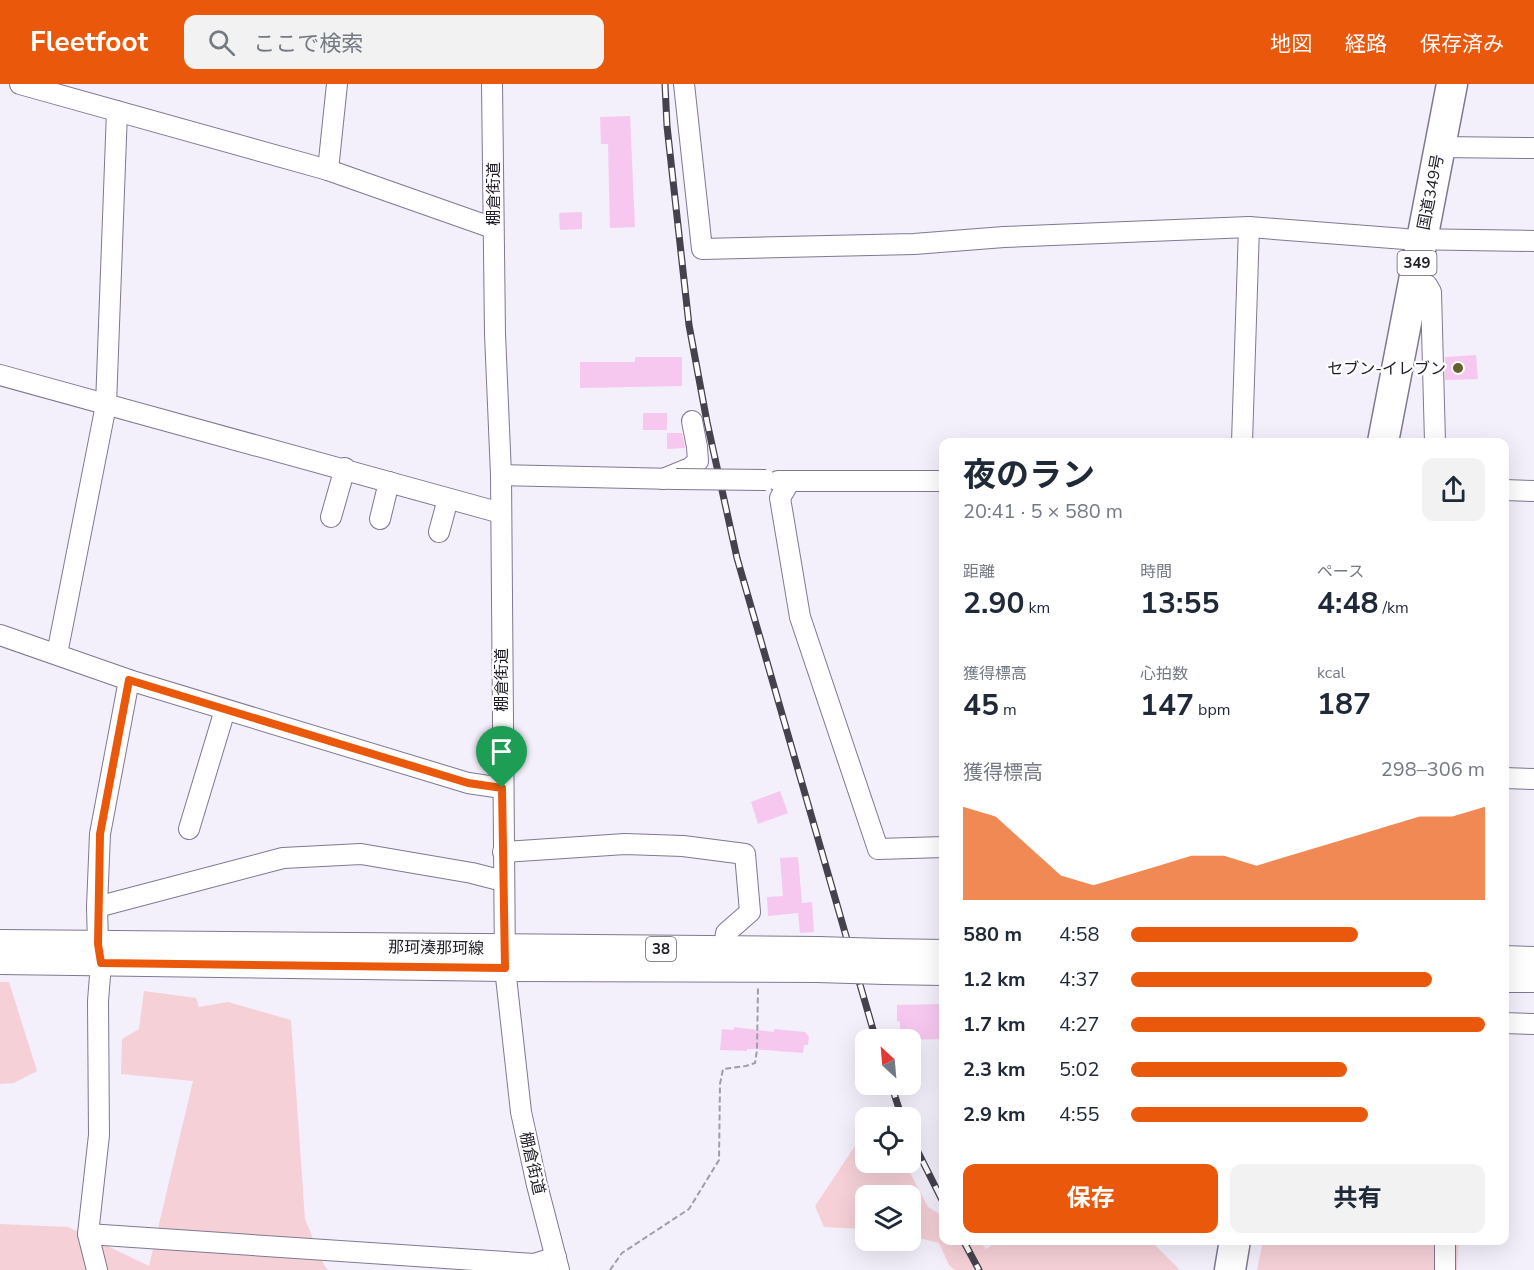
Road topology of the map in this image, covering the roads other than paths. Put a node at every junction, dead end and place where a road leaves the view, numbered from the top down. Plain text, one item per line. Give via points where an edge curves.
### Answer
1 (20, 84) edge
2 (82, 84) edge
3 (337, 84) edge
4 (492, 84) edge
5 (684, 84) edge
6 (1433, 84) edge
7 (1452, 84) edge
8 (87, 103) junction
9 (117, 111) junction
10 (1439, 147) junction
11 (1534, 148) edge
12 (328, 170) junction
13 (1249, 226) junction
14 (493, 228) junction
15 (1413, 239) junction
16 (1534, 240) edge
17 (1413, 280) junction
18 (0, 375) edge
19 (106, 405) junction
20 (692, 421) dead end
21 (1242, 438) edge
22 (1367, 438) edge
23 (1384, 438) edge
24 (1435, 438) edge
25 (345, 468) junction
26 (501, 475) junction
27 (670, 479) junction
28 (790, 481) junction
29 (939, 481) edge
30 (389, 482) junction
31 (448, 499) junction
32 (501, 513) junction
33 (331, 517) dead end
34 (380, 519) dead end
35 (439, 532) dead end
36 (0, 635) edge
37 (57, 654) junction
38 (129, 680) junction
39 (225, 710) junction
40 (1509, 778) edge
41 (1534, 779) edge
42 (502, 788) junction
43 (189, 829) dead end
44 (939, 847) edge
45 (503, 852) junction
46 (503, 881) junction
47 (98, 907) junction
48 (0, 942) edge
49 (724, 950) junction
50 (99, 953) junction
51 (939, 954) edge
52 (504, 958) junction
53 (1509, 959) edge
54 (817, 960) junction
55 (1534, 960) edge
56 (0, 962) edge
57 (884, 962) junction
58 (939, 971) edge
59 (1509, 979) edge
60 (1534, 979) edge
61 (1509, 1023) edge
62 (1534, 1024) edge
63 (88, 1234) junction
64 (1216, 1245) edge
65 (1234, 1245) edge
66 (1445, 1245) edge
67 (558, 1264) edge
68 (97, 1270) edge
69 (1211, 1270) edge
70 (1230, 1270) edge
71 (1445, 1270) edge

1 - 8 street
2 - 8 street
3 - 12 street
4 - 14 street, 棚倉街道
5 - 13 street via 702,249 914,244
6 - 15 highway, 国道349号 / 349
7 - 10 highway, 国道349号 / 349
8 - 9 street
9 - 12 street
9 - 19 street
10 - 11 street
10 - 15 highway, 国道349号 / 349
12 - 14 street
13 - 15 street
13 - 21 street
14 - 26 street, 棚倉街道
15 - 16 street
15 - 17 highway, 国道349号 / 349
15 - 22 highway, 国道349号 / 349 via 1376,379
17 - 23 highway, 国道349号 / 349
17 - 24 street via 1427,285 1431,292
18 - 19 street
19 - 25 street
19 - 37 street
20 - 27 street via 698,461
25 - 30 street
25 - 33 street
26 - 27 street
26 - 32 street, 棚倉街道
27 - 28 street, bridge
28 - 29 street
28 - 44 street via 780,498 800,617 878,849
30 - 31 street
30 - 34 street
31 - 32 street
31 - 35 street
32 - 42 street, 棚倉街道
36 - 37 street
37 - 38 street
38 - 39 street
38 - 47 street via 100,834
39 - 42 street via 468,783
39 - 43 street
40 - 41 street
42 - 45 street, 棚倉街道
45 - 46 street, 棚倉街道
45 - 49 street via 625,844 745,854 750,912 726,933
46 - 47 street via 361,854 283,858
46 - 52 street, 棚倉街道
47 - 50 street
48 - 50 main road, 那珂湊那珂線 / 38
49 - 52 main road, 那珂湊那珂線 / 38
49 - 54 main road, 那珂湊那珂線 / 38
50 - 52 main road, 那珂湊那珂線 / 38
50 - 56 main road, 那珂湊那珂線 / 38
50 - 63 street via 99,1135
51 - 57 main road, 那珂湊那珂線 / 38
52 - 54 main road, 那珂湊那珂線 / 38
52 - 67 street, 棚倉街道 via 521,1112
53 - 55 main road
54 - 57 main road, 那珂湊那珂線 / 38, bridge
57 - 58 main road, 那珂湊那珂線 / 38
59 - 60 main road
61 - 62 street
63 - 67 street
63 - 68 street
64 - 69 highway
65 - 70 highway
66 - 71 street

